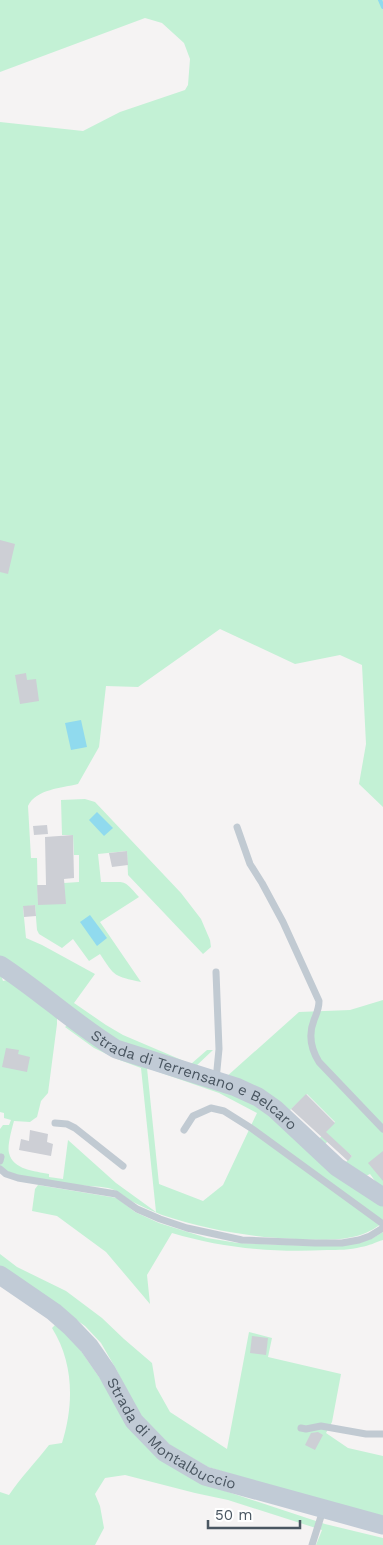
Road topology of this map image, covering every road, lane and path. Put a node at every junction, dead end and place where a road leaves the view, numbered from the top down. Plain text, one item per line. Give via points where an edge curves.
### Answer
1 (236, 827) dead end
2 (0, 965) edge
3 (216, 972) dead end
4 (216, 1080) junction
5 (55, 1123) dead end
6 (383, 1129) edge
7 (184, 1130) dead end
8 (123, 1166) dead end
9 (0, 1169) edge
10 (383, 1197) edge
11 (383, 1224) edge
12 (383, 1228) edge
13 (0, 1275) edge
14 (301, 1428) dead end
15 (383, 1434) edge
16 (324, 1510) junction
17 (383, 1526) edge
18 (312, 1545) edge

1 - 6 lane via 250,864 283,922 319,1001 310,1035 313,1051 319,1062
2 - 4 street, Strada di Terrensano e Belcaro via 116,1049
3 - 4 lane via 219,1049
4 - 10 street, Strada di Terrensano e Belcaro via 258,1097 337,1167
5 - 8 lane via 75,1128
7 - 11 lane via 193,1116 211,1108 224,1111
9 - 12 lane via 18,1178 116,1194 137,1209 160,1219 242,1240 342,1243 370,1236
13 - 16 street, Strada di Montalbuccio via 54,1312 89,1346 134,1421 164,1452 205,1476
14 - 15 lane via 321,1426
16 - 17 street, Strada di Montalbuccio
16 - 18 lane

